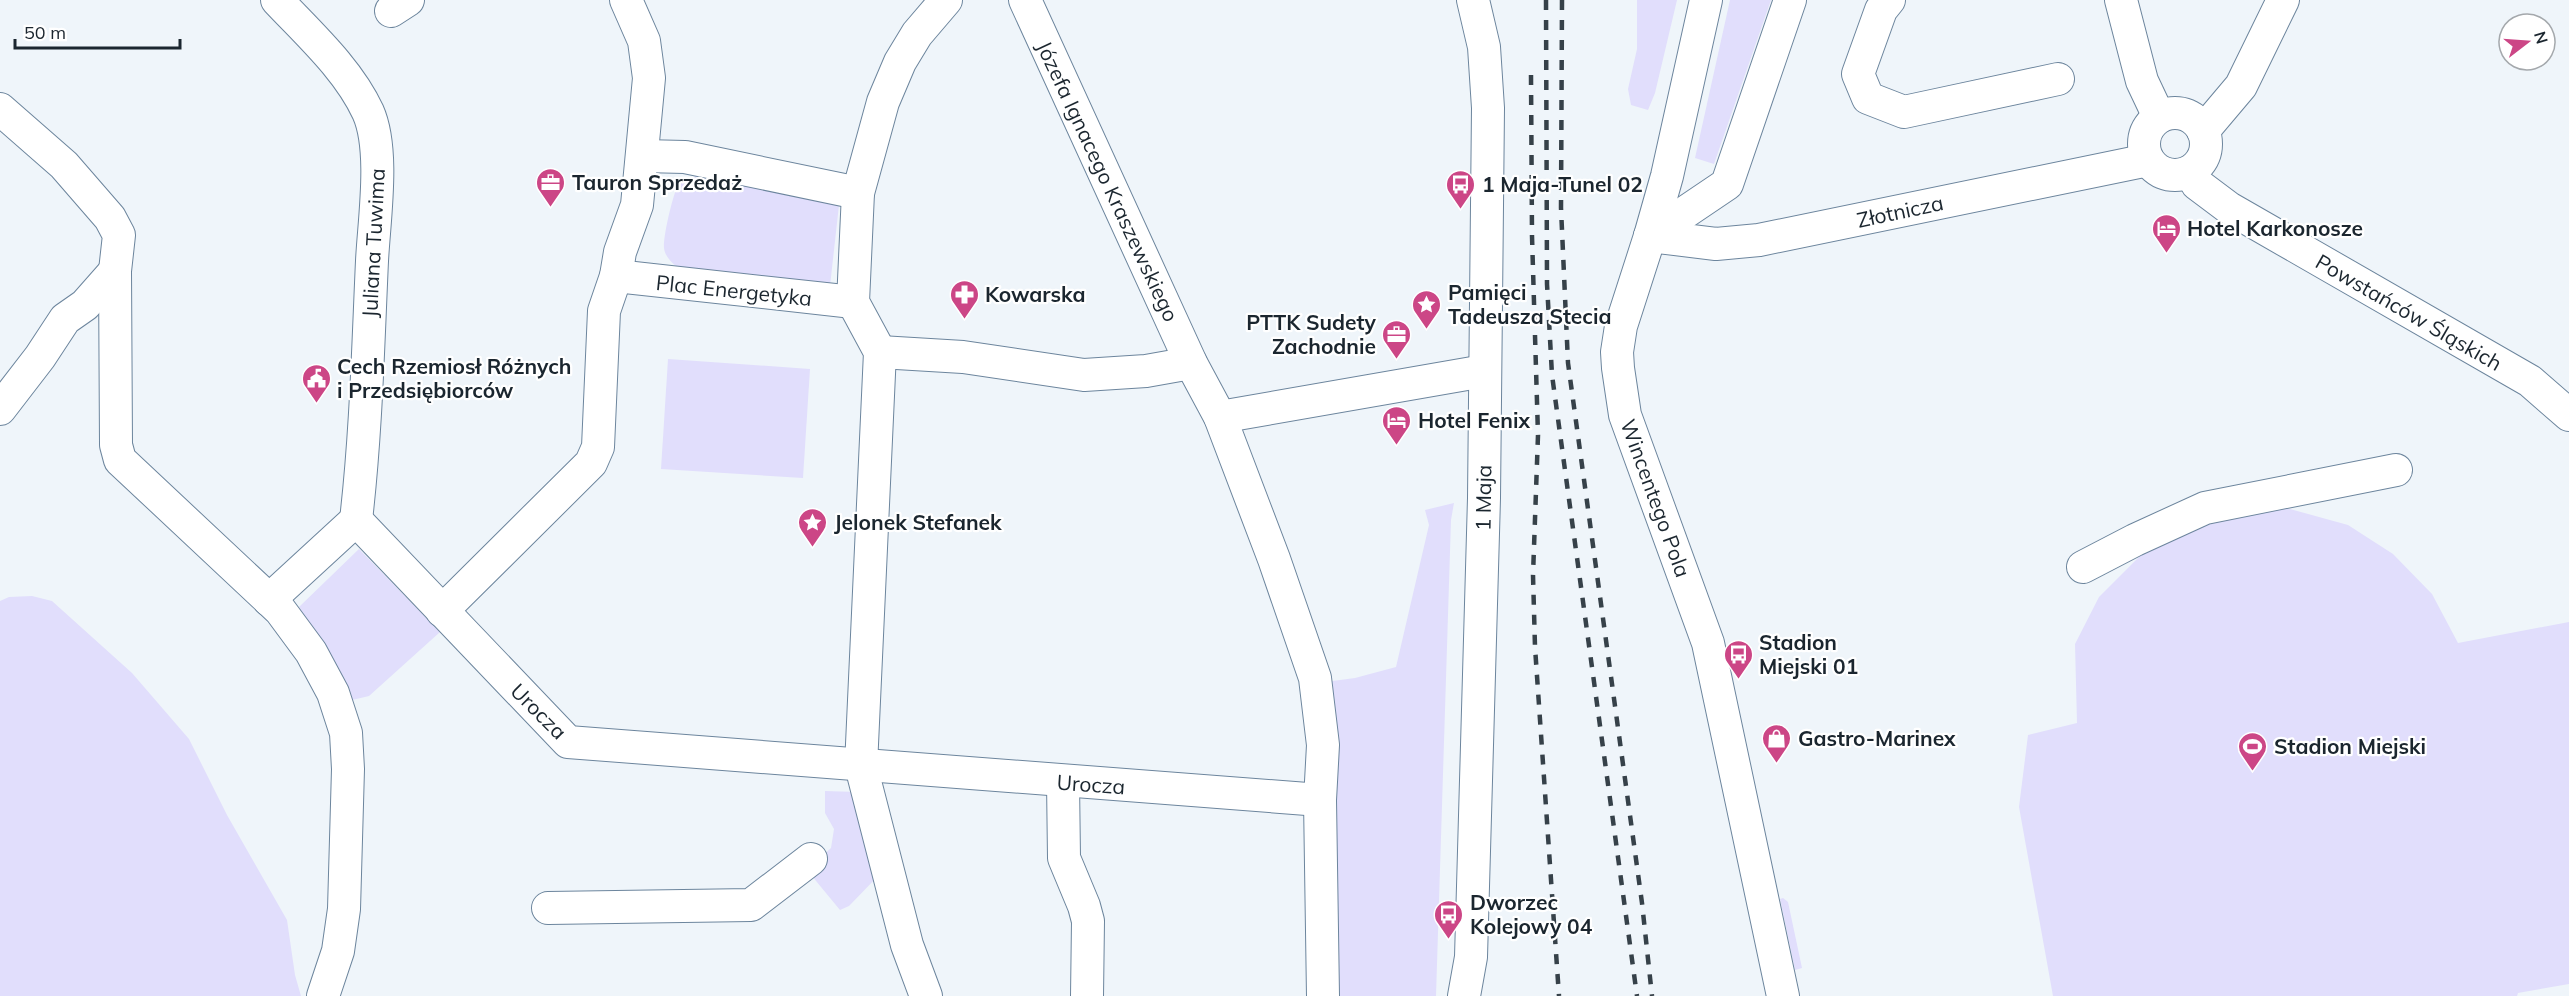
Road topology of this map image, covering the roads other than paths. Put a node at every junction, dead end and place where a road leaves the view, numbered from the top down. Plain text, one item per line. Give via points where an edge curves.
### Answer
1 (277, 0) edge
2 (626, 0) edge
3 (946, 0) edge
4 (1025, 0) edge
5 (1473, 0) edge
6 (1706, 0) edge
7 (1790, 0) edge
8 (1889, 0) edge
9 (2121, 0) edge
10 (2283, 0) edge
11 (2058, 79) dead end
12 (0, 109) edge
13 (2158, 117) junction
14 (2203, 131) junction
15 (643, 156) junction
16 (2148, 160) junction
17 (2191, 171) junction
18 (858, 194) junction
19 (1650, 236) junction
20 (115, 271) junction
21 (616, 276) junction
22 (853, 302) junction
23 (880, 352) junction
24 (1191, 363) junction
25 (1484, 371) junction
26 (0, 409) edge
27 (2569, 415) edge
28 (1220, 417) junction
29 (2396, 470) dead end
30 (356, 520) junction
31 (2083, 567) dead end
32 (269, 600) junction
33 (442, 610) junction
34 (861, 766) junction
35 (1063, 782) junction
36 (1320, 800) junction
37 (811, 859) dead end
38 (548, 908) dead end
39 (1471, 957) junction
40 (323, 996) edge
41 (926, 996) edge
42 (1088, 996) edge
43 (1323, 996) edge
44 (1464, 996) edge
45 (1476, 996) edge
46 (1783, 996) edge

1 - 30 street, Juliana Tuwima via 345,75 368,112 375,137 369,333
2 - 15 street via 638,23 648,60
3 - 18 street via 917,34 900,62 883,102
4 - 24 street, Józefa Ignacego Kraszewskiego
5 - 25 street, 1 Maja via 1484,47 1487,83
6 - 19 street, Wincentego Pola via 1668,176
7 - 19 street via 1727,184
8 - 11 street via 1881,10 1858,74 1868,98 1904,112
9 - 13 street via 2142,81
10 - 14 street via 2241,86
12 - 20 street via 64,165 110,218 119,235
13 - 14 street via 2184,115
13 - 16 street via 2144,136
14 - 17 street via 2205,153
15 - 18 street via 685,157
15 - 21 street via 637,205
16 - 17 street via 2162,173 2172,176
16 - 19 street, Złotnicza via 1759,240 1716,244
17 - 27 street, Powstańców Śląskich via 2197,184 2229,208 2530,381
18 - 22 street
19 - 46 street, Wincentego Pola via 1621,326 1617,352 1625,415 1708,643
20 - 26 street via 86,305 65,319
20 - 32 street via 116,445 120,460
21 - 22 street, Plac Energetyka
21 - 33 street via 604,311 598,447 591,463
22 - 23 street
23 - 24 street via 963,357 1084,375
23 - 34 street
24 - 28 street, Józefa Ignacego Kraszewskiego
25 - 28 street
25 - 39 street, 1 Maja
28 - 36 street, Józefa Ignacego Kraszewskiego via 1315,678 1323,745
29 - 31 street via 2205,508
30 - 32 street
30 - 33 street, Urocza
32 - 40 street via 311,652 333,693 346,734 344,909 338,951
33 - 34 street, Urocza via 568,742
34 - 35 street, Urocza
34 - 41 street via 907,945
35 - 36 street, Urocza
35 - 42 street via 1064,858 1088,921
36 - 43 street, Józefa Ignacego Kraszewskiego
37 - 38 street via 751,905
39 - 44 street, 1 Maja
39 - 45 street

